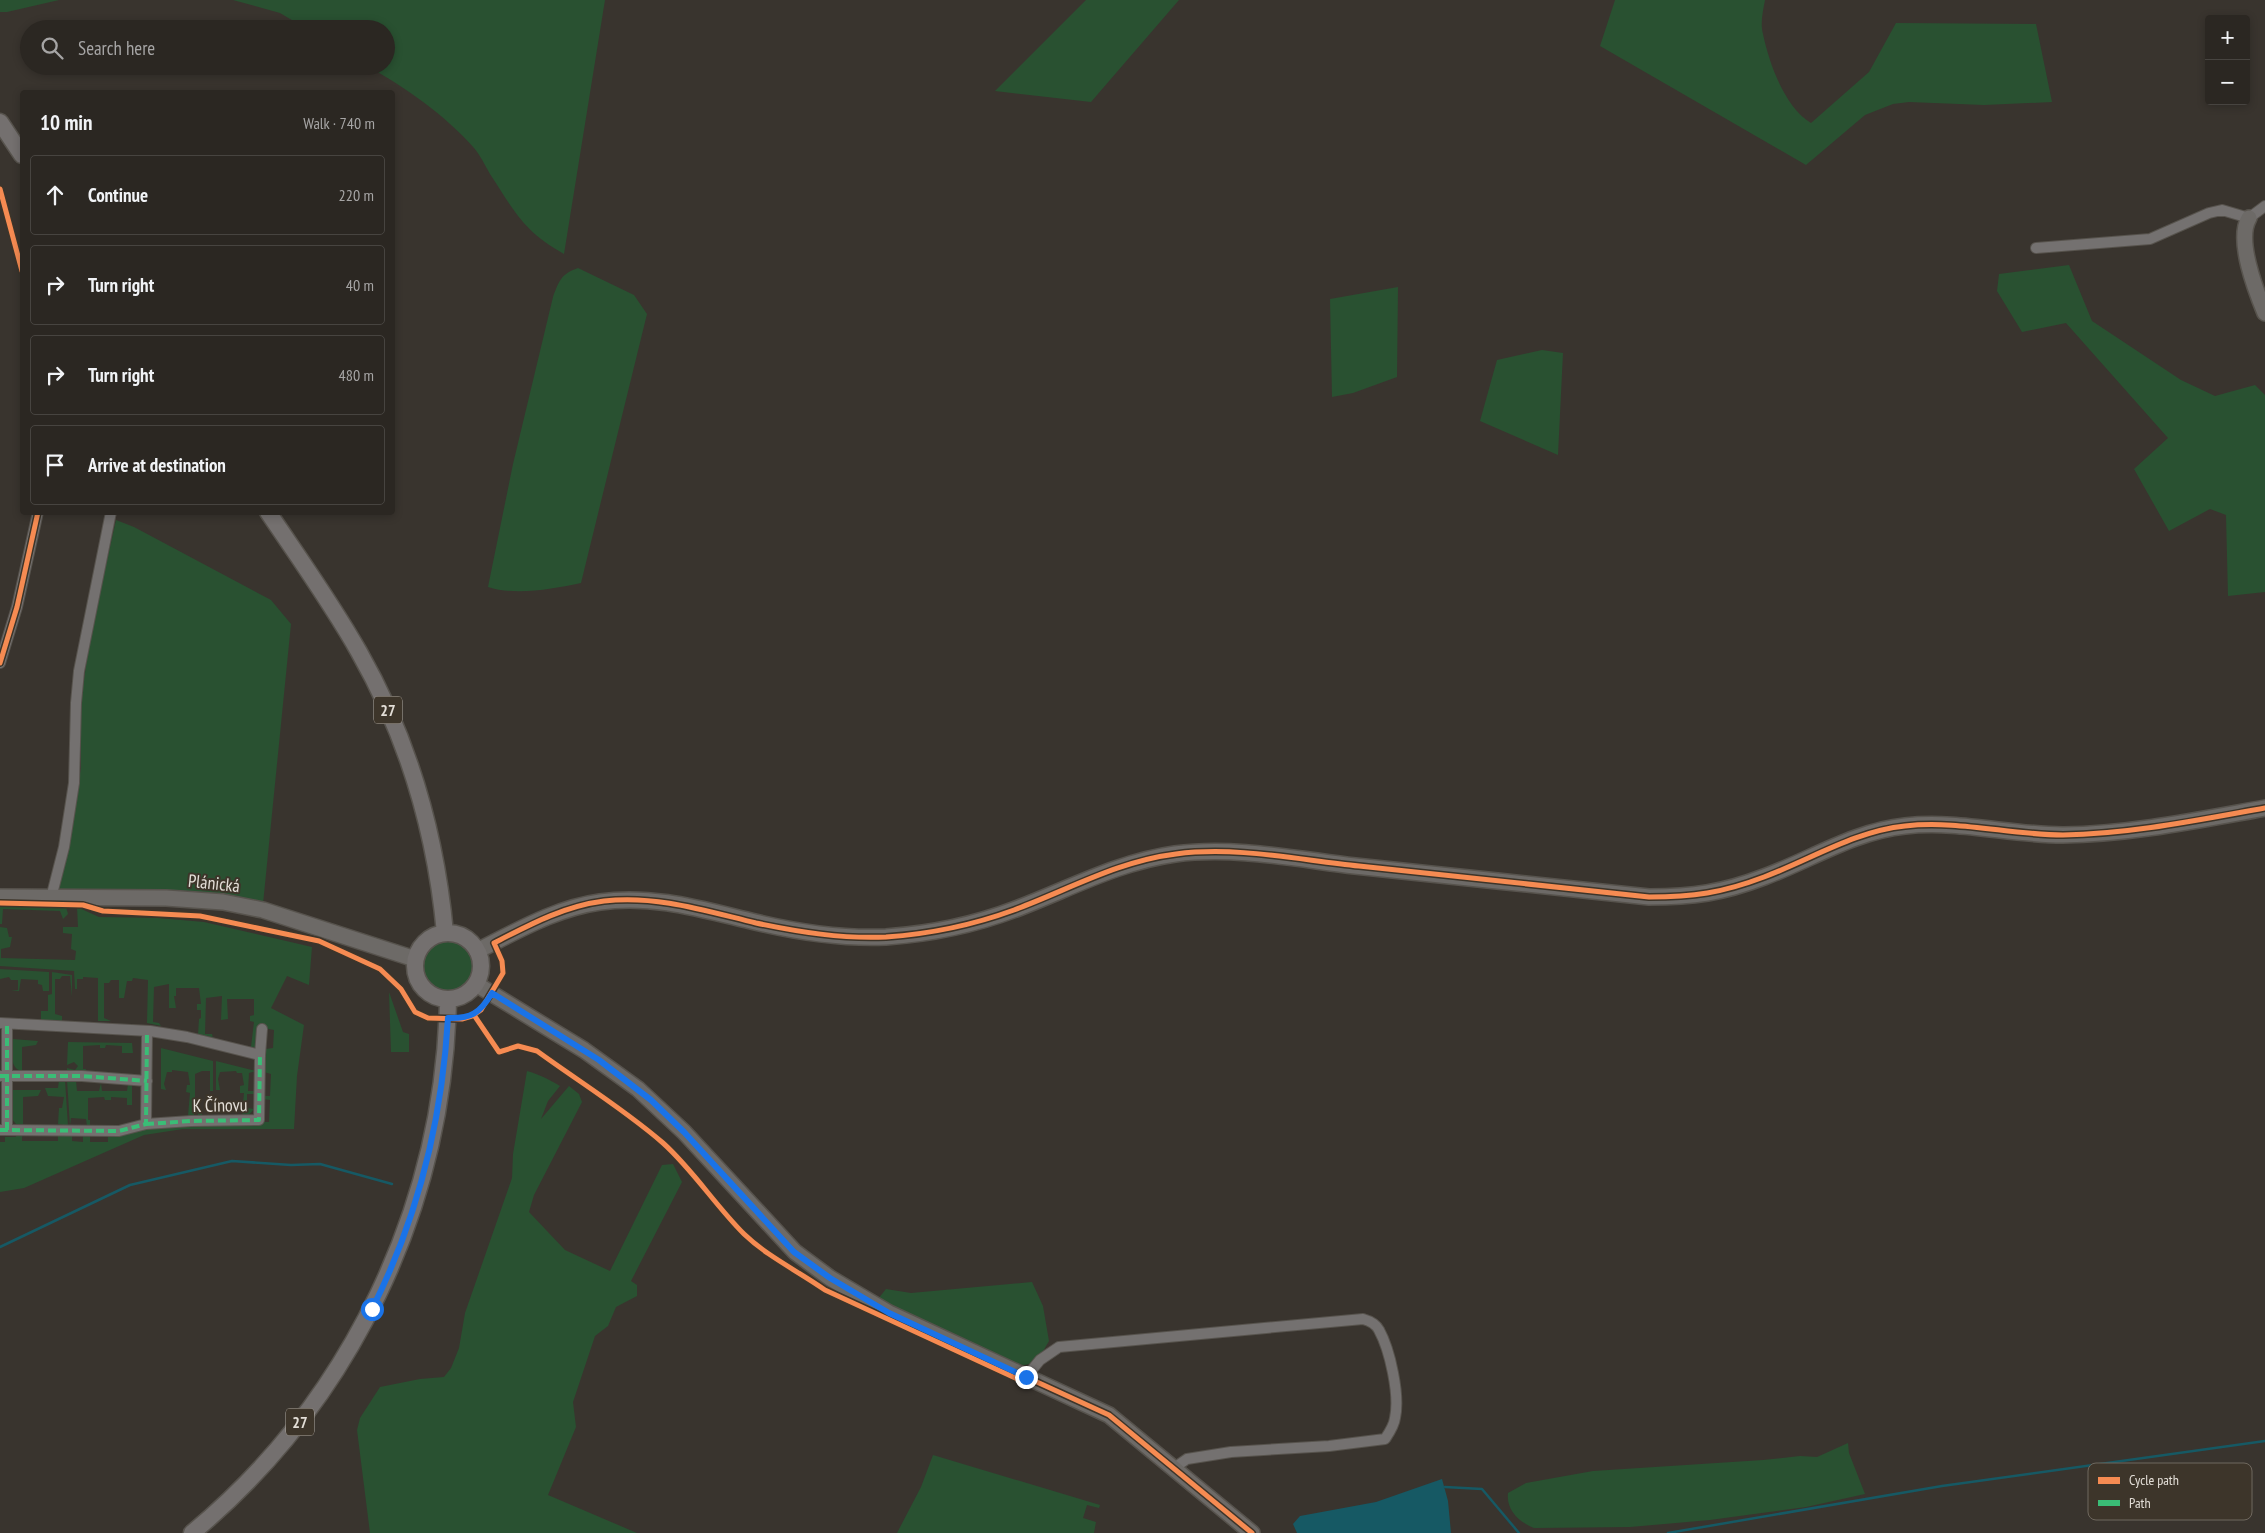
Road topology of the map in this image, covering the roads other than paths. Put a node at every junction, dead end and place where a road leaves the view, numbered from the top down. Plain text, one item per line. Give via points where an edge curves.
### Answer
1 (0, 122) edge
2 (20, 152) edge
3 (2265, 206) edge
4 (2249, 218) junction
5 (2036, 248) dead end
6 (2265, 314) edge
7 (37, 515) edge
8 (110, 515) edge
9 (270, 515) edge
10 (3, 643) edge
11 (0, 663) edge
12 (2265, 808) edge
13 (0, 896) edge
14 (51, 898) junction
15 (445, 933) junction
16 (478, 951) junction
17 (415, 959) junction
18 (476, 984) junction
19 (448, 1000) junction
20 (4, 1024) edge
21 (262, 1029) dead end
22 (147, 1031) junction
23 (260, 1055) junction
24 (4, 1076) edge
25 (147, 1081) junction
26 (146, 1124) junction
27 (4, 1130) edge
28 (1026, 1377) junction
29 (1174, 1468) junction
30 (192, 1533) edge
31 (1252, 1533) edge

1 - 2 main road
3 - 4 street
4 - 5 street via 2222,210 2150,239
4 - 6 main road via 2243,232 2244,243
7 - 10 street via 17,607
8 - 14 street via 80,671 74,783 64,848
9 - 15 main road, 27 via 344,626 392,719 426,817
10 - 11 street
12 - 16 main road via 2122,831 2062,835 1970,826 1905,826 1848,840 1764,877 1722,891 1690,897 1649,896 1279,856 1211,852 1162,856 1129,864 982,921 936,931 884,937 806,933 653,900 615,900 581,906 542,919
13 - 14 main road, Plánická
14 - 17 main road, Plánická via 196,899 242,904
15 - 16 main road via 463,936
15 - 17 main road via 426,941
16 - 18 main road via 481,966
17 - 19 main road via 415,973 420,986 431,995
18 - 19 main road via 464,995
18 - 28 main road via 584,1050 638,1089 684,1132 794,1252 830,1278 889,1313
19 - 30 main road, 27 via 443,1076 430,1149 409,1221 382,1290 344,1359 300,1422 249,1480
20 - 22 street, K Čínovu
20 - 24 street, K Čínovu
21 - 23 street, K Čínovu
22 - 23 street, K Čínovu via 188,1037
22 - 25 street
23 - 26 street, K Čínovu via 258,1120
24 - 25 street via 82,1076
24 - 27 street, K Čínovu
25 - 26 street
26 - 27 street, K Čínovu via 119,1131
28 - 29 main road via 1109,1415
28 - 29 street via 1040,1360 1060,1347 1364,1318 1379,1329 1393,1372 1396,1408 1395,1419 1385,1440 1231,1452 1187,1459
29 - 31 main road

